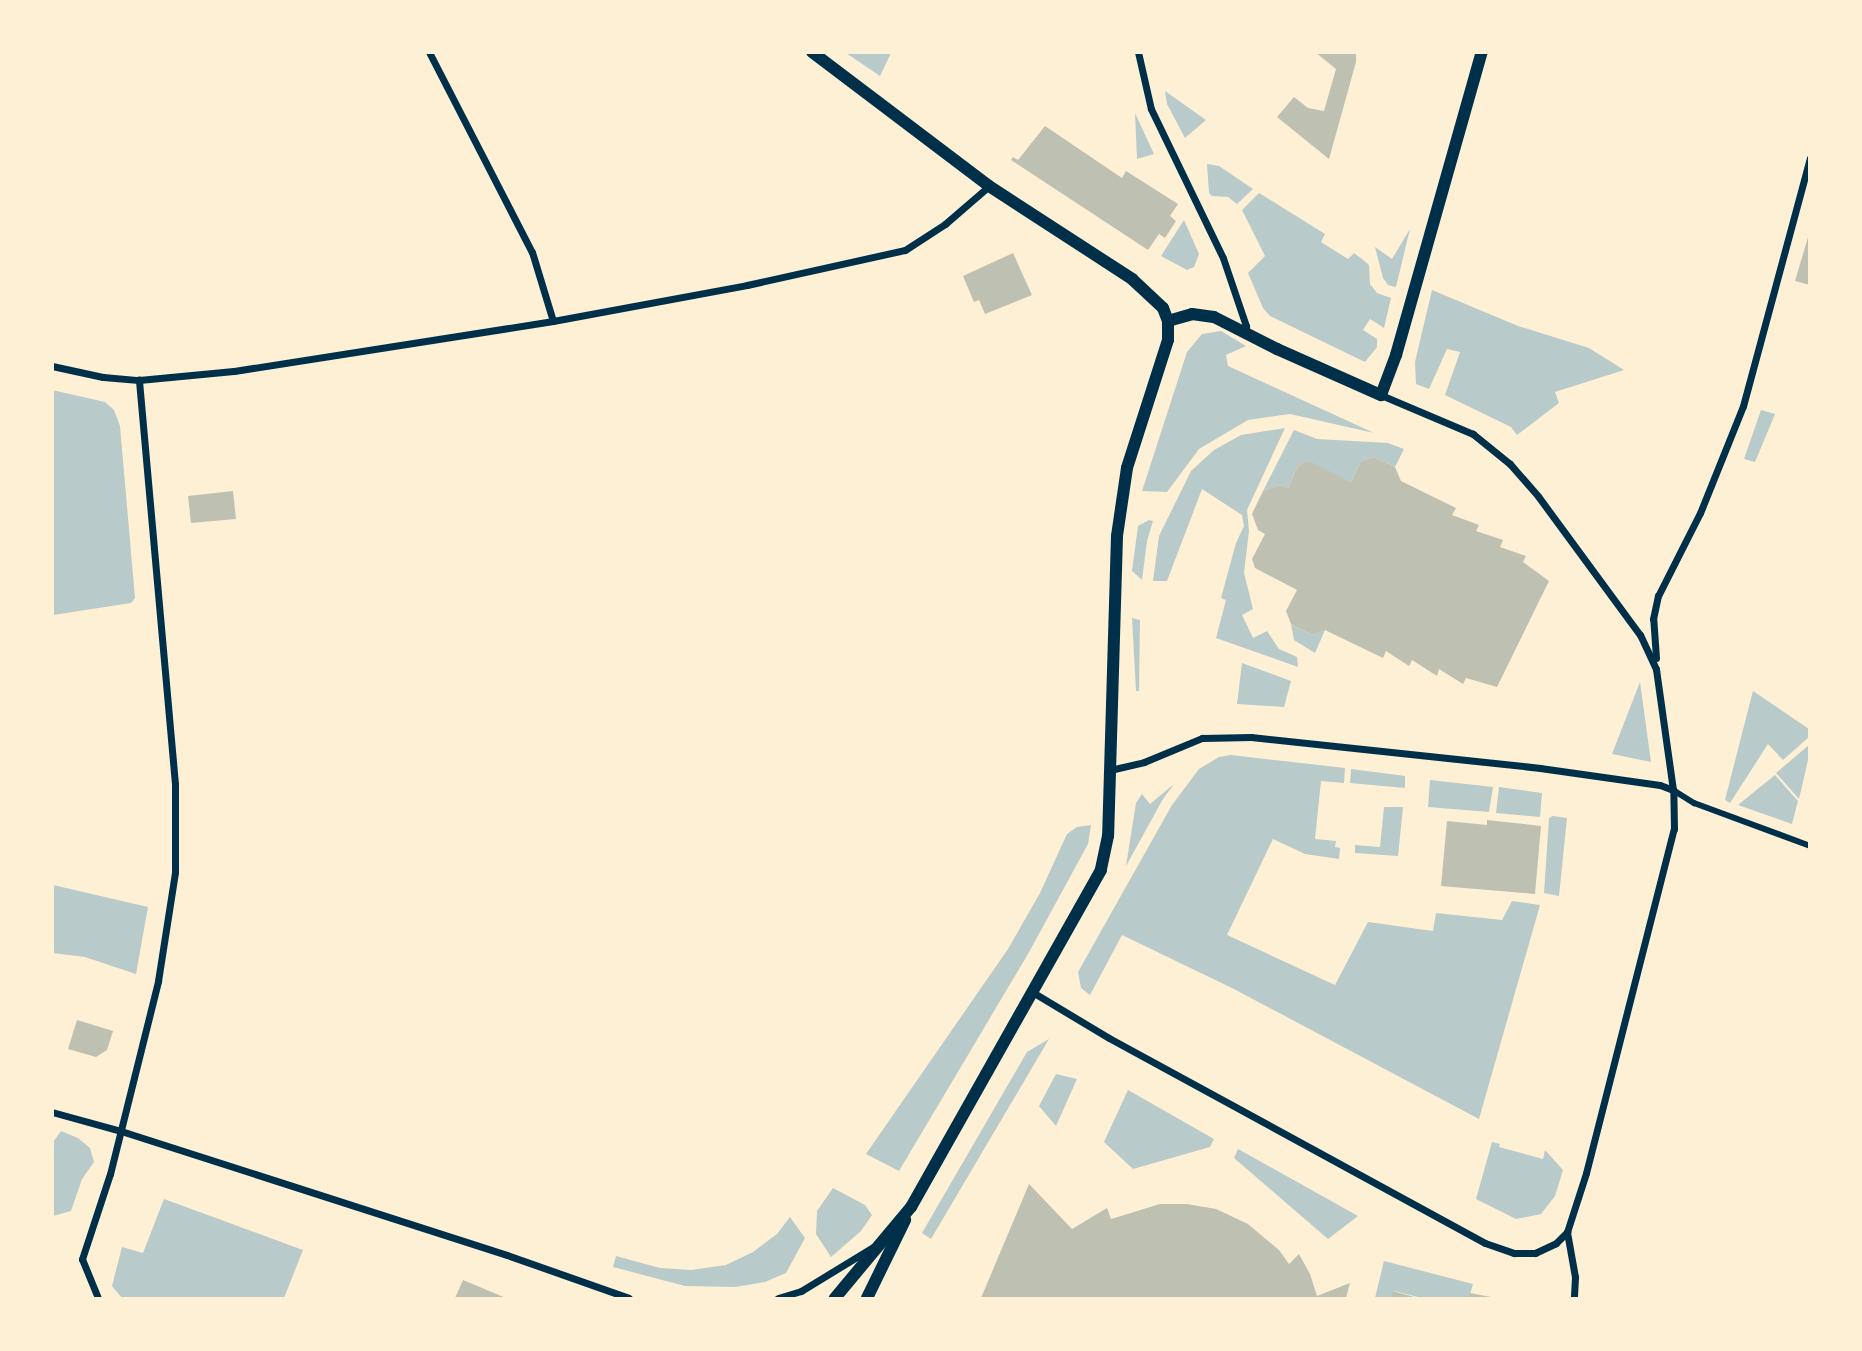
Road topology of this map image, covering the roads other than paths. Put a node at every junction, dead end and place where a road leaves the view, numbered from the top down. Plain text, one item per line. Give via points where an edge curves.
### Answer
1 (429, 52) edge
2 (811, 52) edge
3 (1138, 52) edge
4 (1482, 52) edge
5 (1810, 158) edge
6 (989, 186) junction
7 (553, 321) junction
8 (1168, 321) junction
9 (1245, 333) junction
10 (52, 366) edge
11 (139, 380) junction
12 (1381, 395) junction
13 (1659, 683) junction
14 (1109, 770) junction
15 (1674, 790) junction
16 (1810, 846) edge
17 (1034, 993) junction
18 (52, 1112) edge
19 (121, 1131) junction
20 (911, 1207) junction
21 (1567, 1232) junction
22 (877, 1245) junction
23 (614, 1296) edge
24 (98, 1298) edge
25 (629, 1298) edge
26 (778, 1298) edge
27 (835, 1298) edge
28 (867, 1298) edge
29 (1574, 1298) edge

1 - 7 street via 532,252
2 - 6 street
3 - 9 street via 1151,109 1223,258
4 - 12 street
5 - 13 street via 1743,406 1700,513 1658,596 1653,619
6 - 7 street via 945,224 905,250
6 - 8 street via 1132,279 1163,307
7 - 11 street via 234,371
8 - 9 street via 1192,314 1214,317
8 - 14 street via 1168,340 1133,446 1119,513
9 - 12 street
10 - 11 street
11 - 19 street via 175,784 175,872 158,981
12 - 13 street via 1473,434 1510,464 1642,637
13 - 15 street
14 - 15 street via 1144,762 1202,738 1251,737 1540,768
14 - 17 street via 1108,836 1097,878
15 - 16 street via 1694,803
15 - 21 street via 1671,843
17 - 20 street
17 - 21 street via 1485,1243 1514,1254 1535,1253
18 - 19 street
19 - 23 street via 507,1255
19 - 24 street via 82,1259
20 - 22 street
20 - 28 street
21 - 29 street
22 - 26 street via 832,1274
22 - 27 street
23 - 25 street

